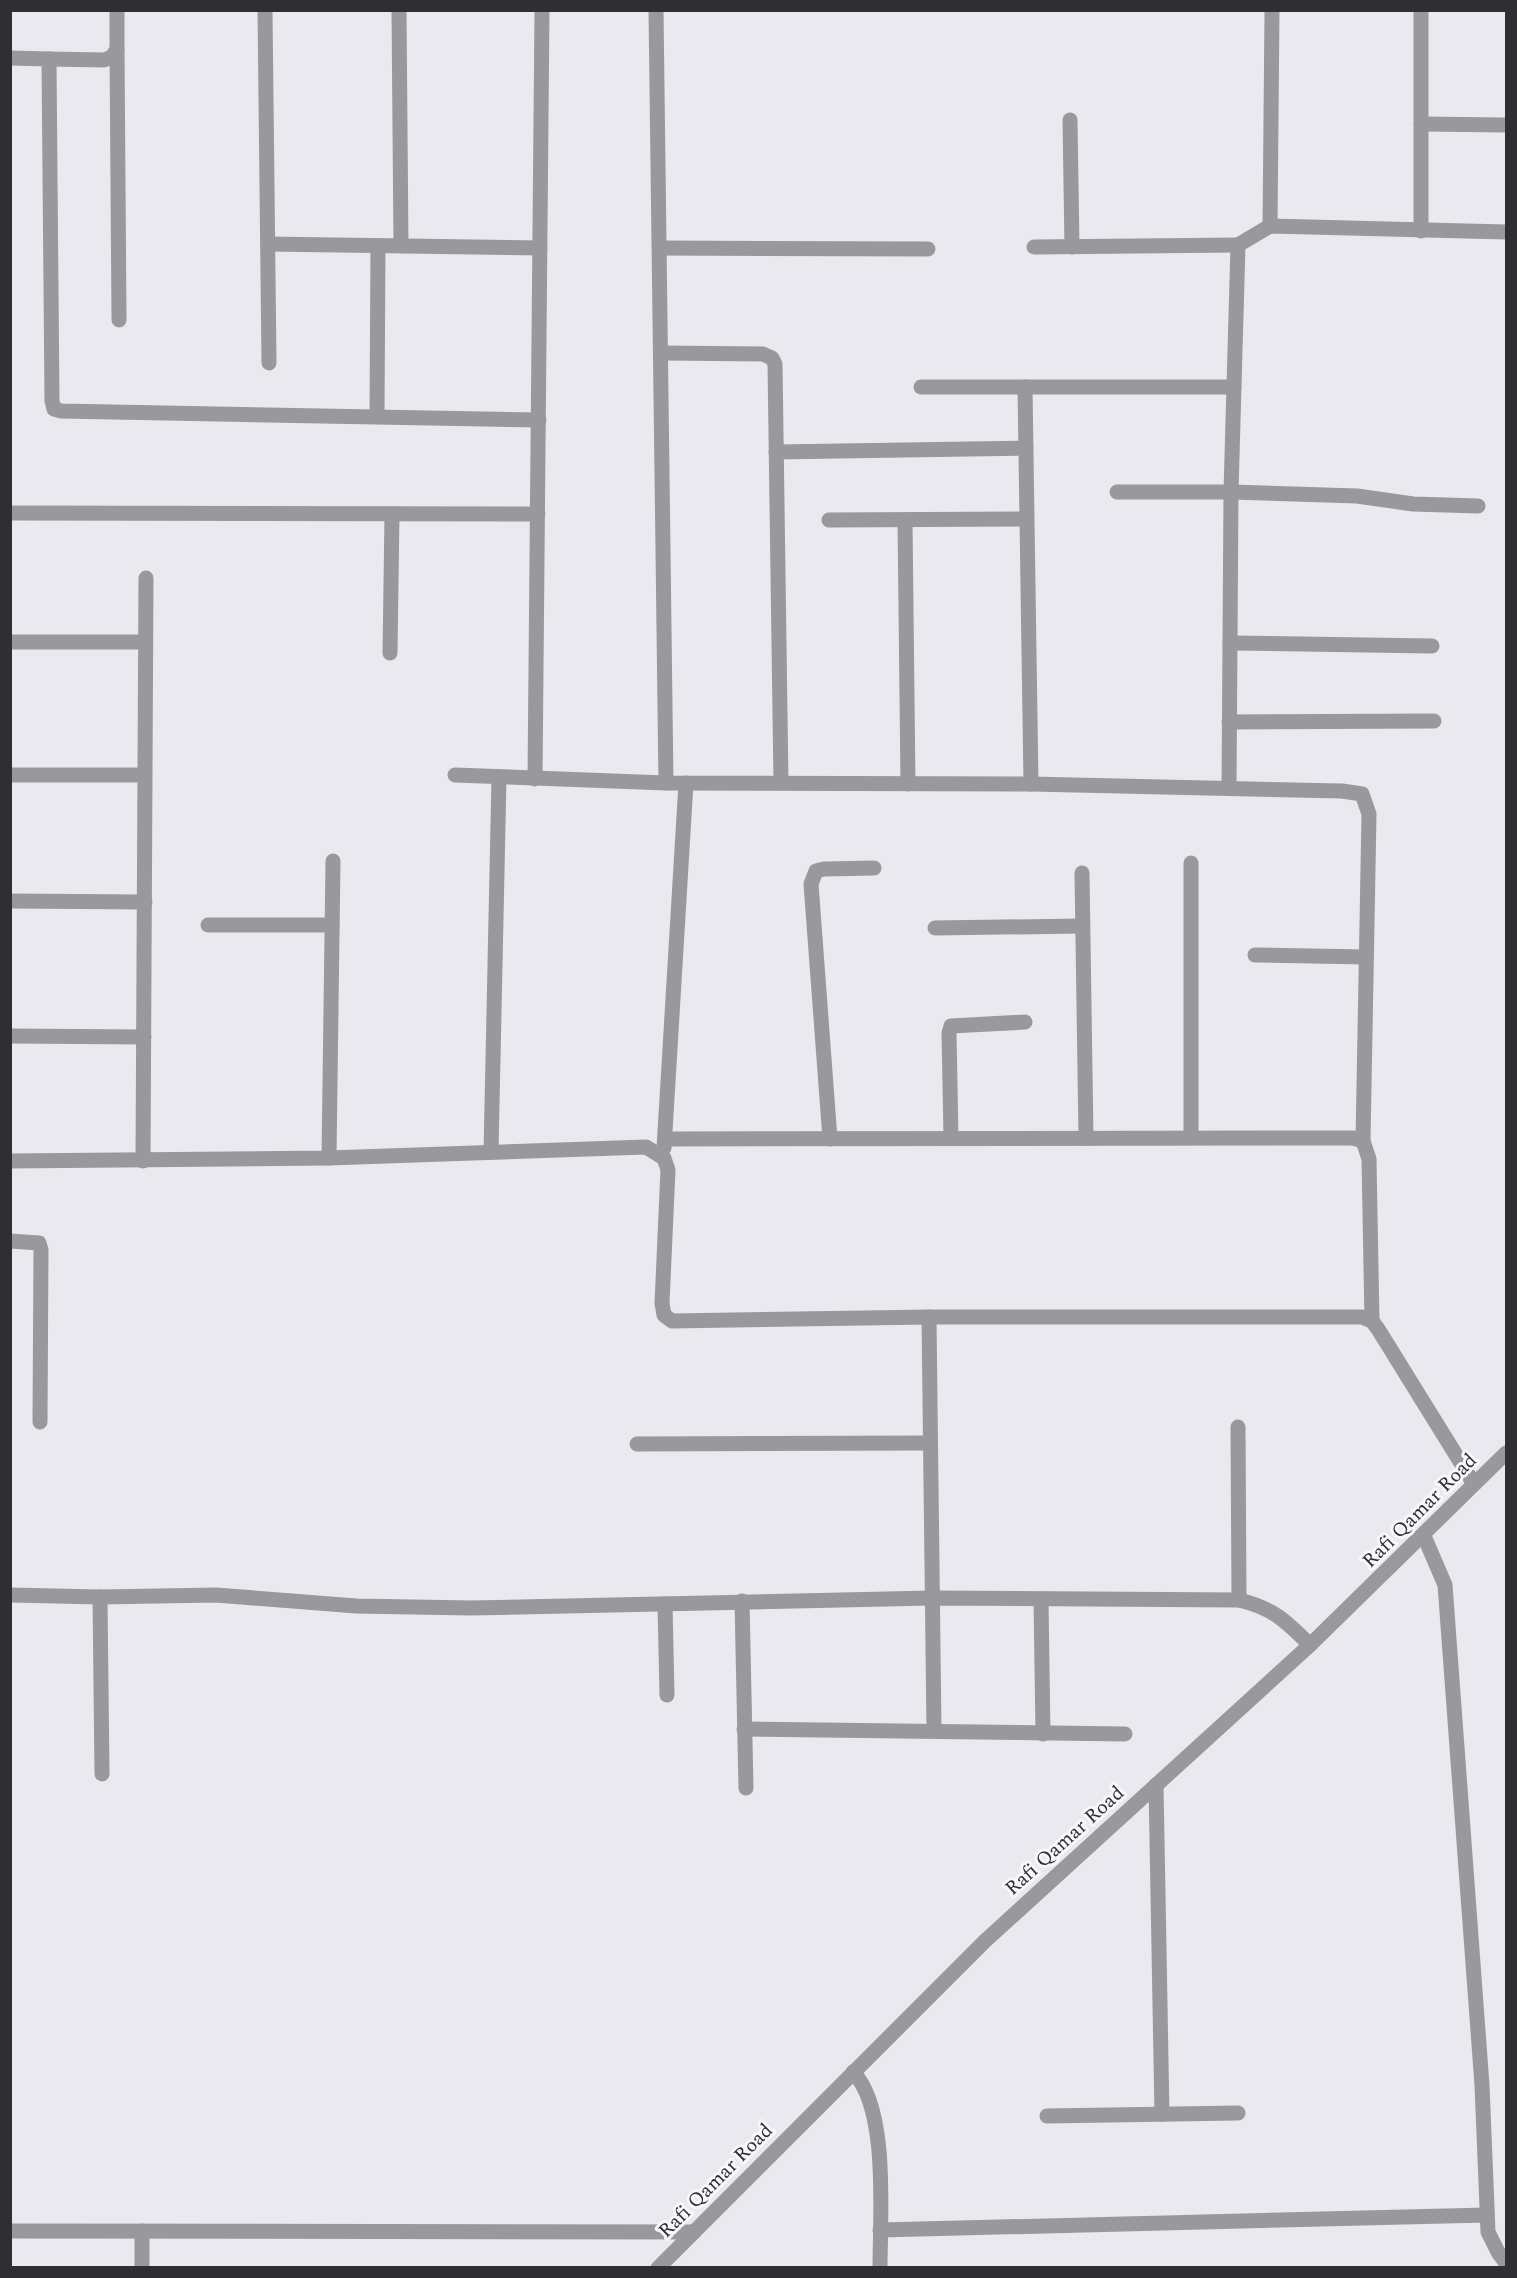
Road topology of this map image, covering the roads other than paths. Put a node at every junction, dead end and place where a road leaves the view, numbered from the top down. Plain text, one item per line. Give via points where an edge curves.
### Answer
1 (117, 10) edge
2 (265, 10) edge
3 (399, 10) edge
4 (542, 10) edge
5 (657, 10) edge
6 (1272, 10) edge
7 (1421, 10) edge
8 (117, 49) junction
9 (10, 58) edge
10 (49, 59) junction
11 (1070, 120) dead end
12 (1421, 124) junction
13 (1506, 125) edge
14 (1270, 226) junction
15 (1421, 231) junction
16 (1506, 231) edge
17 (268, 244) junction
18 (1238, 245) junction
19 (378, 246) junction
20 (401, 246) junction
21 (1034, 247) dead end
22 (1072, 247) junction
23 (540, 248) junction
24 (660, 248) junction
25 (928, 249) dead end
26 (119, 320) dead end
27 (662, 353) junction
28 (269, 363) dead end
29 (921, 387) dead end
30 (1025, 387) junction
31 (1234, 387) junction
32 (377, 416) junction
33 (539, 420) junction
34 (1026, 448) junction
35 (776, 452) junction
36 (1117, 492) dead end
37 (1231, 492) junction
38 (1478, 506) dead end
39 (10, 513) edge
40 (392, 514) junction
41 (537, 514) junction
42 (1026, 519) junction
43 (829, 520) dead end
44 (905, 520) junction
45 (146, 578) dead end
46 (10, 642) edge
47 (146, 642) junction
48 (1230, 643) junction
49 (1432, 646) dead end
50 (390, 653) dead end
51 (1434, 721) dead end
52 (1229, 722) junction
53 (10, 775) edge
54 (144, 775) junction
55 (455, 775) dead end
56 (499, 778) junction
57 (535, 779) junction
58 (666, 783) junction
59 (686, 783) junction
60 (781, 783) junction
61 (908, 783) junction
62 (1031, 784) junction
63 (1229, 788) junction
64 (333, 861) dead end
65 (1191, 863) dead end
66 (874, 868) dead end
67 (1082, 873) dead end
68 (10, 901) edge
69 (145, 902) junction
70 (208, 925) dead end
71 (332, 925) junction
72 (1082, 926) junction
73 (935, 928) dead end
74 (1255, 955) dead end
75 (1366, 957) junction
76 (1025, 1022) dead end
77 (10, 1036) edge
78 (144, 1037) junction
79 (1191, 1137) junction
80 (951, 1138) junction
81 (1086, 1138) junction
82 (665, 1139) junction
83 (830, 1139) junction
84 (1363, 1141) junction
85 (491, 1152) junction
86 (329, 1158) junction
87 (664, 1158) junction
88 (10, 1161) edge
89 (143, 1161) junction
90 (10, 1241) edge
91 (929, 1317) junction
92 (1372, 1321) junction
93 (40, 1422) dead end
94 (1238, 1427) dead end
95 (930, 1443) junction
96 (637, 1444) dead end
97 (1506, 1453) edge
98 (1474, 1484) junction
99 (1424, 1536) junction
100 (10, 1595) edge
101 (100, 1597) junction
102 (931, 1598) junction
103 (1041, 1599) junction
104 (1239, 1600) junction
105 (742, 1601) junction
106 (665, 1604) junction
107 (1310, 1645) junction
108 (667, 1695) dead end
109 (744, 1729) junction
110 (934, 1731) junction
111 (1043, 1734) junction
112 (1125, 1734) dead end
113 (102, 1774) dead end
114 (1156, 1785) junction
115 (746, 1788) dead end
116 (853, 2072) junction
117 (1238, 2113) dead end
118 (1162, 2114) junction
119 (1047, 2116) dead end
120 (1487, 2215) junction
121 (880, 2230) junction
122 (10, 2231) edge
123 (142, 2231) junction
124 (694, 2232) junction
125 (1506, 2263) edge
126 (142, 2268) edge
127 (658, 2268) edge
128 (880, 2268) edge

1 - 8 street
2 - 17 street
3 - 20 street
4 - 23 street
5 - 24 street
6 - 14 street
7 - 12 street
8 - 10 street via 104,60
8 - 26 street
9 - 10 street
10 - 32 street via 54,409
11 - 22 street
12 - 13 street
12 - 15 street
14 - 15 street
14 - 18 street
15 - 16 street
17 - 19 street
17 - 28 street
18 - 22 street
18 - 31 street
19 - 20 street
19 - 32 street
20 - 23 street
21 - 22 street
23 - 33 street
24 - 25 street
24 - 27 street
27 - 35 street via 763,354 772,358
27 - 58 street
29 - 30 street
30 - 31 street
30 - 34 street
31 - 37 street
32 - 33 street
33 - 41 street
34 - 35 street
34 - 42 street
35 - 60 street
36 - 37 street
37 - 38 street via 1357,496 1413,504
37 - 48 street
39 - 40 street
40 - 41 street
40 - 50 street
41 - 57 street
42 - 44 street
42 - 62 street
43 - 44 street
44 - 61 street
45 - 47 street
46 - 47 street
47 - 54 street
48 - 49 street
48 - 52 street
51 - 52 street
52 - 63 street
53 - 54 street
54 - 69 street
55 - 56 street
56 - 57 street
56 - 85 street
57 - 58 street
58 - 59 street
59 - 60 street
59 - 82 street
60 - 61 street
61 - 62 street
62 - 63 street
63 - 75 street via 1362,794 1369,814
64 - 71 street
65 - 79 street
66 - 83 street via 816,871 812,884
67 - 72 street
68 - 69 street
69 - 78 street
70 - 71 street
71 - 86 street
72 - 73 street
72 - 81 street
74 - 75 street
75 - 84 street
76 - 80 street via 951,1026
77 - 78 street
78 - 89 street
79 - 81 street
79 - 84 street via 1343,1137
80 - 81 street
80 - 83 street
82 - 83 street
82 - 87 street
84 - 92 street via 1369,1159
85 - 86 street
85 - 87 street via 631,1146 646,1147
86 - 89 street
87 - 91 street via 669,1184 662,1303 664,1315 672,1321
88 - 89 street
90 - 93 street via 33,1241 39,1243 41,1250
91 - 92 street via 1362,1317
91 - 95 street
92 - 98 street
94 - 104 street
95 - 96 street
95 - 102 street
97 - 98 street, Rafi Qamar Road
98 - 99 street, Rafi Qamar Road
99 - 107 street, Rafi Qamar Road
99 - 120 street via 1444,1585 1482,2085
100 - 101 street
101 - 106 street via 216,1595 356,1606 471,1608
101 - 113 street
102 - 103 street
102 - 105 street
102 - 110 street
103 - 104 street
103 - 111 street
104 - 107 street via 1261,1605 1280,1616
105 - 106 street
105 - 109 street
106 - 108 street
107 - 114 street, Rafi Qamar Road
109 - 110 street
109 - 115 street
110 - 111 street
111 - 112 street
114 - 116 street, Rafi Qamar Road via 985,1941
114 - 118 street
116 - 121 street via 865,2083 875,2112
116 - 124 street, Rafi Qamar Road
117 - 118 street
118 - 119 street
120 - 121 street
120 - 125 street via 1488,2232
121 - 128 street
122 - 123 street
123 - 124 street
123 - 126 street
124 - 127 street, Rafi Qamar Road

